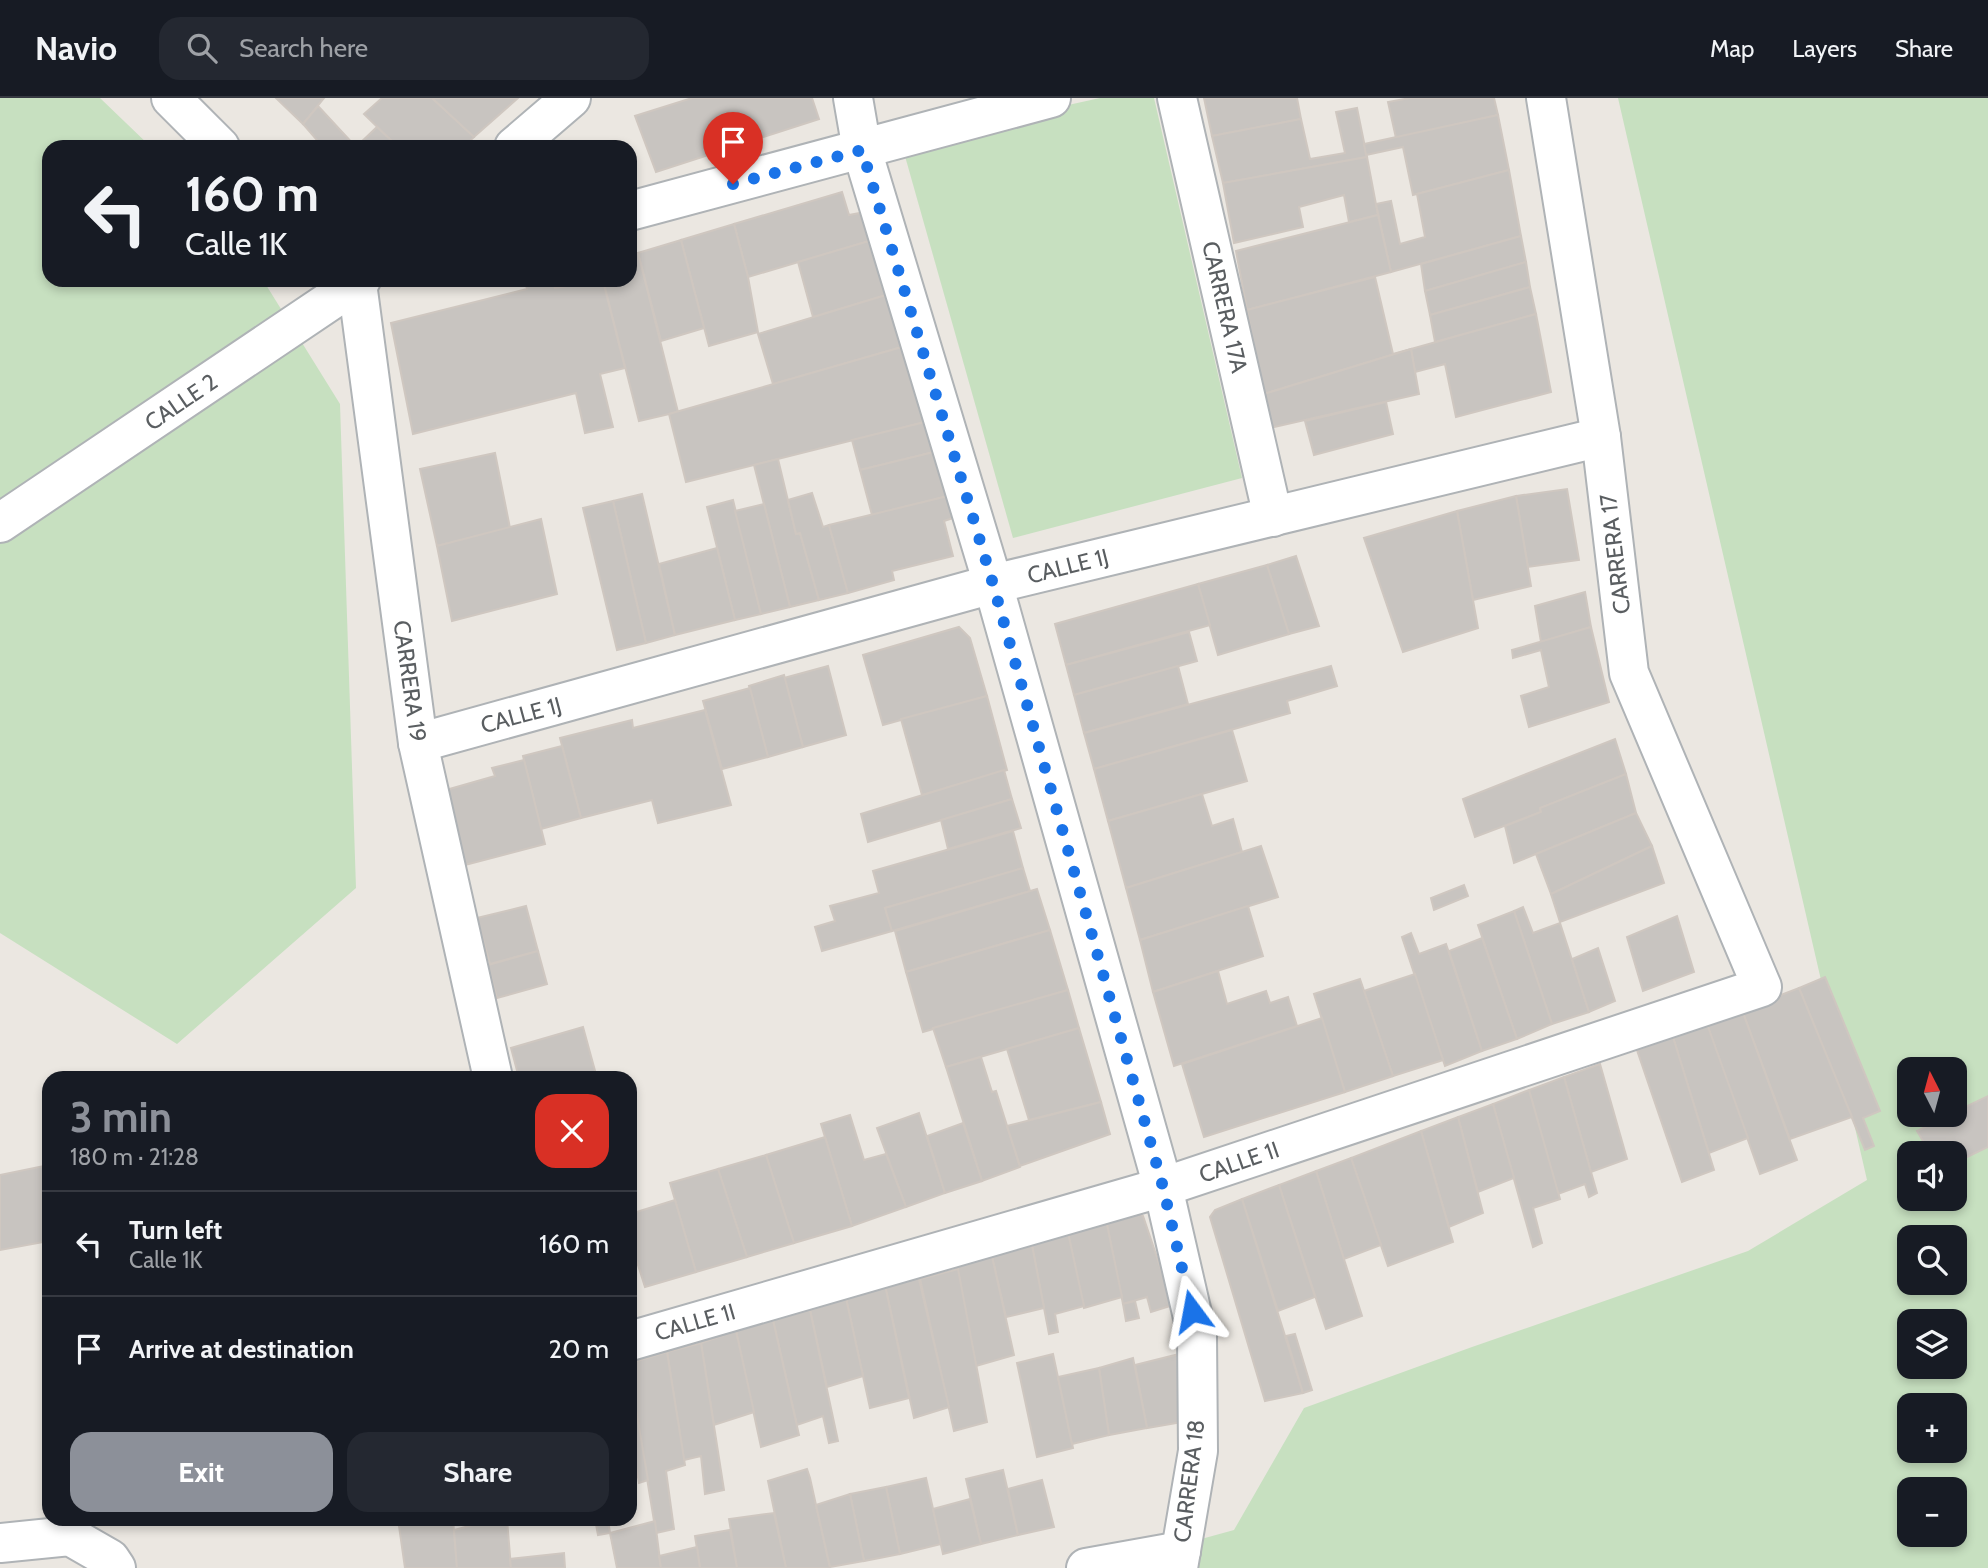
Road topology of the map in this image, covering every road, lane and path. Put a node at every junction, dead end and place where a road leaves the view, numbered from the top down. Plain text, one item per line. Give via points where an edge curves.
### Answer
1 (171, 98) edge
2 (571, 98) edge
3 (853, 98) edge
4 (1051, 98) edge
5 (1177, 98) edge
6 (1546, 98) edge
7 (213, 140) edge
8 (522, 140) edge
9 (862, 150) junction
10 (637, 209) edge
11 (351, 287) edge
12 (361, 287) edge
13 (1601, 437) junction
14 (1273, 517) junction
15 (0, 523) edge
16 (993, 584) junction
17 (418, 743) junction
18 (1762, 987) joint
19 (490, 1071) edge
20 (1163, 1187) junction
21 (637, 1339) edge
22 (0, 1543) edge
23 (1180, 1560) edge
24 (116, 1568) edge
25 (1086, 1568) edge

1 - 7 street
2 - 8 street
3 - 9 street, CARRERA 18
4 - 9 street
5 - 14 street, CARRERA 17A
6 - 13 street, CARRERA 17
9 - 10 street
9 - 16 street, CARRERA 18
11 - 15 street, CALLE 2
12 - 17 street, CARRERA 19
13 - 14 street, CALLE 1J
13 - 18 street, CARRERA 17 via 1629,673
14 - 16 street, CALLE 1J
16 - 17 street, CALLE 1J
16 - 20 street, CARRERA 18
17 - 19 street, CARRERA 19
18 - 20 street, CALLE 1I
20 - 21 street, CALLE 1I
20 - 23 street, CARRERA 18 via 1197,1335 1198,1451
22 - 24 street via 70,1536 110,1559
23 - 25 street

